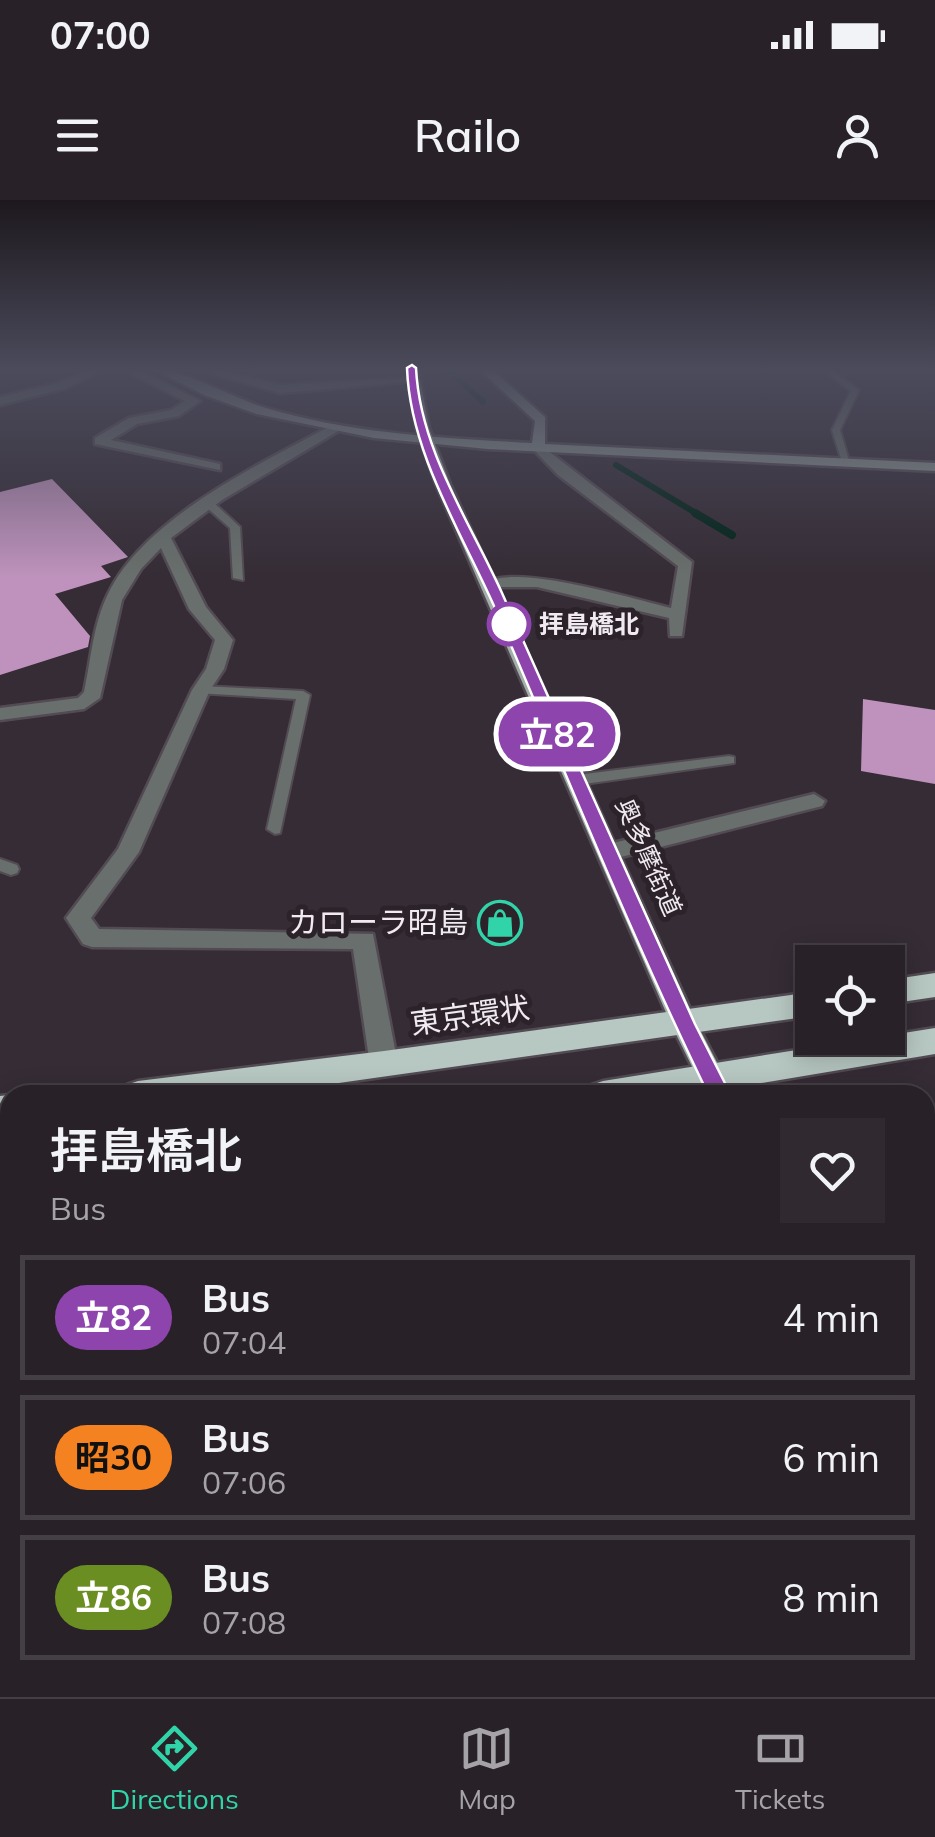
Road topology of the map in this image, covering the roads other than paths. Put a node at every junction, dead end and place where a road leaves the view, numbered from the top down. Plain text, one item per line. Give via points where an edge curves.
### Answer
1 (105, 438) edge
2 (321, 438) edge
3 (410, 438) edge
4 (539, 438) edge
5 (839, 438) edge
6 (424, 440) junction
7 (538, 447) junction
8 (847, 462) junction
9 (214, 467) dead end
10 (935, 467) edge
11 (209, 504) junction
12 (164, 539) junction
13 (239, 578) dead end
14 (491, 584) junction
15 (201, 690) junction
16 (0, 714) edge
17 (729, 760) dead end
18 (577, 780) junction
19 (814, 802) dead end
20 (275, 829) dead end
21 (609, 852) junction
22 (935, 985) edge
23 (905, 989) edge
24 (795, 1007) edge
25 (684, 1024) junction
26 (935, 1041) edge
27 (384, 1065) junction
28 (220, 1085) edge
29 (715, 1085) edge
30 (721, 1085) edge

1 - 9 street via 100,441
2 - 11 street
3 - 6 street
4 - 7 street
5 - 8 lane
6 - 7 street
6 - 14 main road, 奥多摩街道
7 - 8 street
7 - 14 street via 686,565 677,624 537,582
8 - 10 street
11 - 12 street
11 - 13 lane via 235,527
12 - 15 street via 198,609 224,640
12 - 16 street via 117,590 93,694 84,703
14 - 18 main road, 奥多摩街道
15 - 20 lane via 303,696
15 - 27 street via 128,852 78,918 92,938 364,940
17 - 18 lane
18 - 21 main road, 奥多摩街道
19 - 21 street
21 - 25 main road, 奥多摩街道
22 - 23 highway
24 - 25 highway, 東京環状
25 - 27 highway, 東京環状
25 - 29 main road, 奥多摩街道
26 - 30 highway
27 - 28 highway, 東京環状

